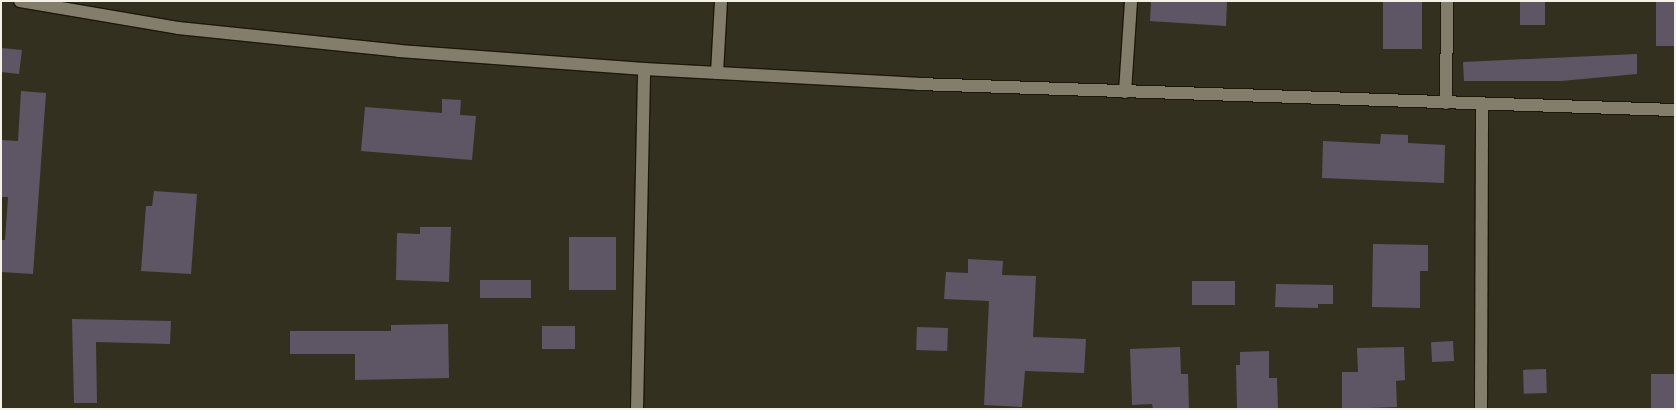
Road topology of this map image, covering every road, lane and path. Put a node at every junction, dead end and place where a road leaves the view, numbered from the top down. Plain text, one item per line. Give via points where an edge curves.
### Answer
1 (20, 1) edge
2 (721, 1) edge
3 (1131, 1) edge
4 (1447, 1) edge
5 (644, 69) junction
6 (717, 73) junction
7 (1125, 92) junction
8 (1446, 103) junction
9 (1482, 104) junction
10 (1675, 110) edge
11 (637, 409) edge
12 (1481, 409) edge

1 - 5 street via 178,28 399,51
2 - 6 street
3 - 7 street
4 - 8 street
5 - 6 street
5 - 11 street
6 - 7 street
7 - 8 street
8 - 9 street
9 - 10 street
9 - 12 street

